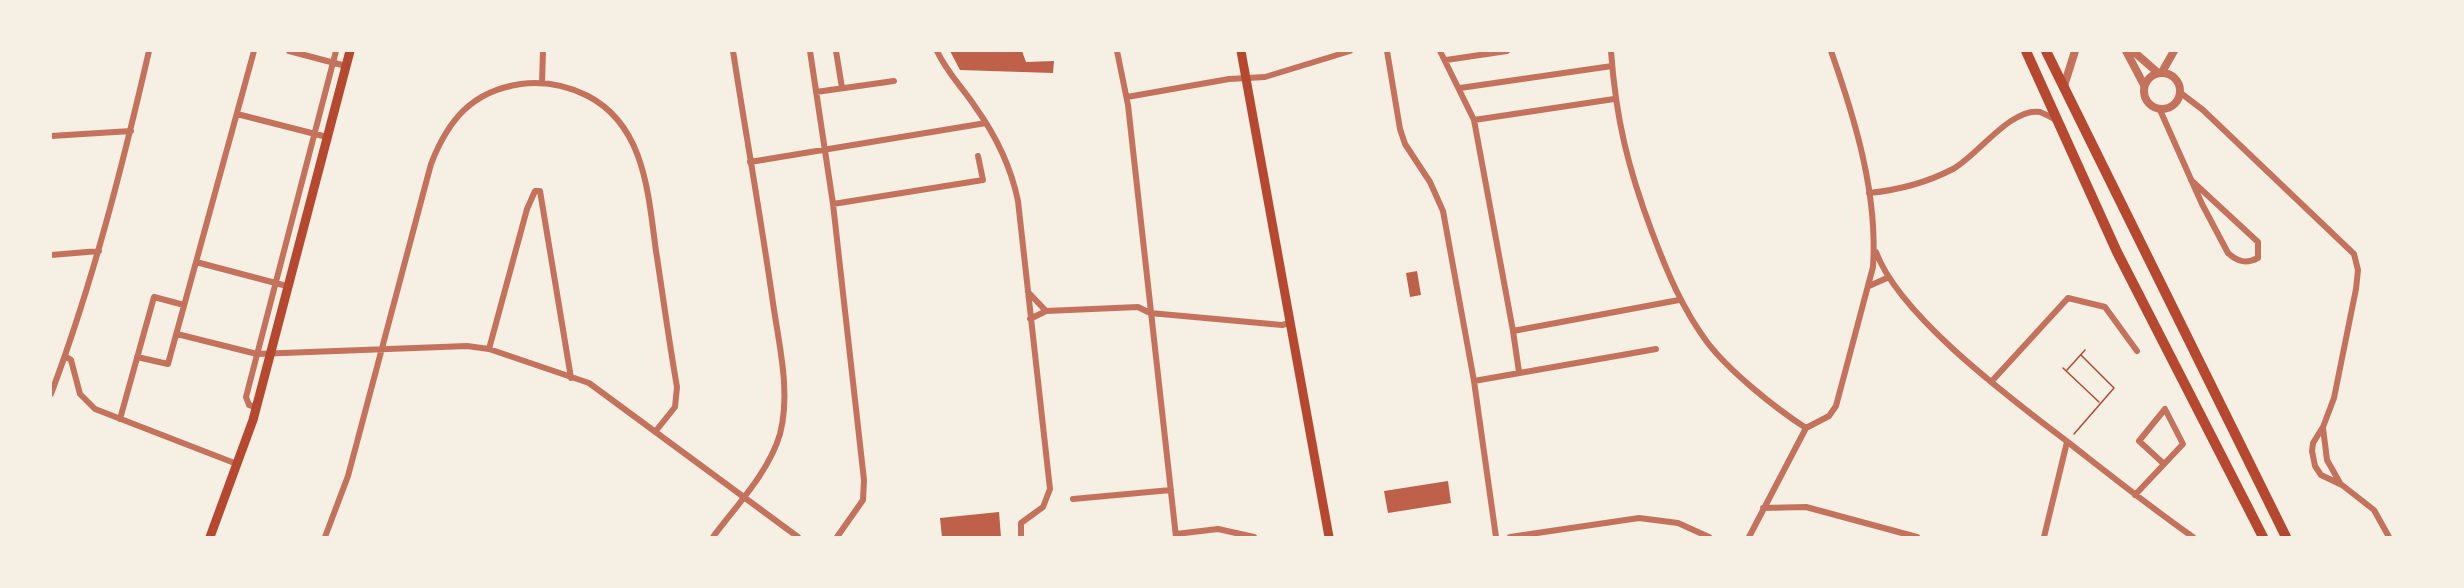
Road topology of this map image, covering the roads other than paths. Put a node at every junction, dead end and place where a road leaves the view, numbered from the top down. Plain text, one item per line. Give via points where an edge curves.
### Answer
1 (149, 51) edge
2 (254, 51) edge
3 (289, 51) edge
4 (336, 51) edge
5 (350, 51) edge
6 (543, 51) edge
7 (733, 51) edge
8 (810, 51) edge
9 (836, 51) edge
10 (937, 51) edge
11 (1117, 51) edge
12 (1241, 51) edge
13 (1350, 51) edge
14 (1387, 51) edge
15 (1440, 51) edge
16 (1507, 51) edge
17 (1611, 51) edge
18 (1831, 51) edge
19 (2026, 51) edge
20 (2046, 51) edge
21 (2075, 51) edge
22 (2126, 51) edge
23 (2133, 51) edge
24 (2174, 51) edge
25 (1446, 60) junction
26 (334, 63) junction
27 (346, 66) junction
28 (1612, 66) junction
29 (2159, 72) junction
30 (1246, 78) junction
31 (894, 81) dead end
32 (542, 83) junction
33 (2144, 85) junction
34 (2064, 87) junction
35 (842, 88) junction
36 (1460, 88) junction
37 (816, 92) junction
38 (2182, 94) junction
39 (1126, 97) junction
40 (1614, 99) junction
41 (2160, 110) junction
42 (237, 114) junction
43 (2055, 119) junction
44 (1474, 120) junction
45 (986, 123) junction
46 (130, 131) junction
47 (316, 135) junction
48 (51, 136) edge
49 (327, 138) junction
50 (825, 148) junction
51 (978, 156) dead end
52 (750, 162) junction
53 (2191, 180) junction
54 (1869, 193) junction
55 (833, 204) junction
56 (1874, 249) junction
57 (99, 251) junction
58 (51, 255) edge
59 (196, 262) junction
60 (1887, 278) junction
61 (276, 283) junction
62 (287, 286) junction
63 (1869, 286) junction
64 (1027, 290) junction
65 (1679, 300) junction
66 (184, 305) junction
67 (1046, 311) junction
68 (1150, 312) junction
69 (1030, 319) junction
70 (1290, 323) junction
71 (1513, 331) junction
72 (177, 334) junction
73 (489, 349) junction
74 (1656, 349) dead end
75 (382, 350) junction
76 (2137, 351) dead end
77 (257, 354) junction
78 (269, 354) junction
79 (65, 356) junction
80 (137, 357) junction
81 (1519, 372) junction
82 (571, 378) junction
83 (1474, 381) junction
84 (1992, 381) junction
85 (51, 394) edge
86 (256, 407) junction
87 (120, 419) junction
88 (1806, 428) junction
89 (2323, 428) junction
90 (656, 432) junction
91 (2067, 442) junction
92 (237, 464) junction
93 (2164, 464) junction
94 (2342, 485) junction
95 (1171, 490) junction
96 (2135, 495) junction
97 (743, 496) junction
98 (1073, 499) dead end
99 (1763, 508) junction
100 (1176, 535) edge
101 (210, 537) edge
102 (325, 537) edge
103 (713, 537) edge
104 (798, 537) edge
105 (837, 537) edge
106 (1021, 537) edge
107 (1254, 537) edge
108 (1329, 537) edge
109 (1496, 537) edge
110 (1510, 537) edge
111 (1709, 537) edge
112 (1749, 537) edge
113 (1917, 537) edge
114 (2044, 537) edge
115 (2193, 537) edge
116 (2263, 537) edge
117 (2286, 537) edge
118 (2389, 537) edge

1 - 46 street
2 - 42 street
3 - 26 street
4 - 26 street
5 - 27 main road
6 - 32 street
7 - 52 street
8 - 37 street
9 - 35 street
10 - 45 street via 945,69
11 - 39 street
12 - 30 main road
13 - 30 street
14 - 83 street via 1400,129 1443,211
15 - 25 street
16 - 25 street
17 - 28 street
18 - 54 street via 1849,106
19 - 43 highway
20 - 34 highway
21 - 34 street
22 - 33 street
23 - 29 street
24 - 29 street
25 - 36 street
26 - 27 street
26 - 47 street
27 - 49 main road
28 - 36 street
28 - 40 street
29 - 33 street
29 - 38 street via 2171,75
30 - 39 street
30 - 70 main road
31 - 35 street
32 - 75 street via 505,87 482,97 448,126 431,164
32 - 90 street via 571,88 606,107 628,132 640,160 677,387 675,407
33 - 41 street via 2148,100
34 - 117 highway
35 - 37 street
36 - 44 street
37 - 50 street
38 - 41 street via 2172,108
38 - 89 street via 2297,198 2345,244 2356,260 2356,289 2334,398
39 - 68 street
40 - 44 street
40 - 65 street via 1626,161
41 - 53 street
42 - 47 street
42 - 59 street
43 - 54 street via 2040,112 2027,114 2001,129 1953,169 1919,183
43 - 116 highway via 2117,252
44 - 71 street
45 - 50 street
45 - 64 street via 1009,166 1015,188
46 - 48 street
46 - 57 street
47 - 49 street
47 - 61 street
49 - 62 main road
50 - 52 street
50 - 55 street
51 - 55 street via 983,180
52 - 97 street via 784,405 776,444
53 - 53 street via 2228,253 2244,262 2258,258 2258,242
54 - 56 street
55 - 105 street via 864,480 863,500
56 - 60 street
56 - 63 street
57 - 58 street
57 - 79 street
59 - 61 street
59 - 66 street
60 - 63 street
60 - 84 street via 1924,320
61 - 62 street
61 - 77 street
62 - 78 main road
63 - 88 street via 1836,406 1829,416
64 - 67 street
64 - 69 street
65 - 71 street
65 - 88 street via 1708,344 1771,405
66 - 72 street
66 - 80 street via 154,297
67 - 68 street via 1138,307
67 - 69 street
68 - 70 street
68 - 95 street
69 - 106 street via 1050,489 1043,507 1021,523
70 - 108 main road
71 - 81 street
72 - 77 street
72 - 80 street via 168,364
73 - 75 street via 466,346
73 - 82 street
73 - 82 street via 527,209 535,191 540,191
74 - 81 street
75 - 78 street
75 - 102 street via 348,476
76 - 84 street via 2105,307 2068,298
77 - 78 street
77 - 86 street via 246,397 249,405
78 - 86 main road
79 - 85 street
79 - 87 street via 71,360 80,394 95,409
80 - 87 street
81 - 83 street
82 - 90 street via 589,383
83 - 109 street
84 - 91 street
86 - 92 main road
87 - 92 street
88 - 99 street
89 - 94 street via 2327,460
89 - 94 street via 2313,444 2315,466 2321,475
90 - 97 street
91 - 96 street
91 - 114 street
92 - 101 main road
93 - 93 street via 2183,444 2165,409 2139,441
93 - 96 street
94 - 118 street via 2374,510
95 - 98 street
95 - 100 street
96 - 115 street
97 - 103 street
97 - 104 street
99 - 112 street
99 - 113 street via 1806,507
100 - 107 street via 1218,529
110 - 111 street via 1639,518 1678,524

